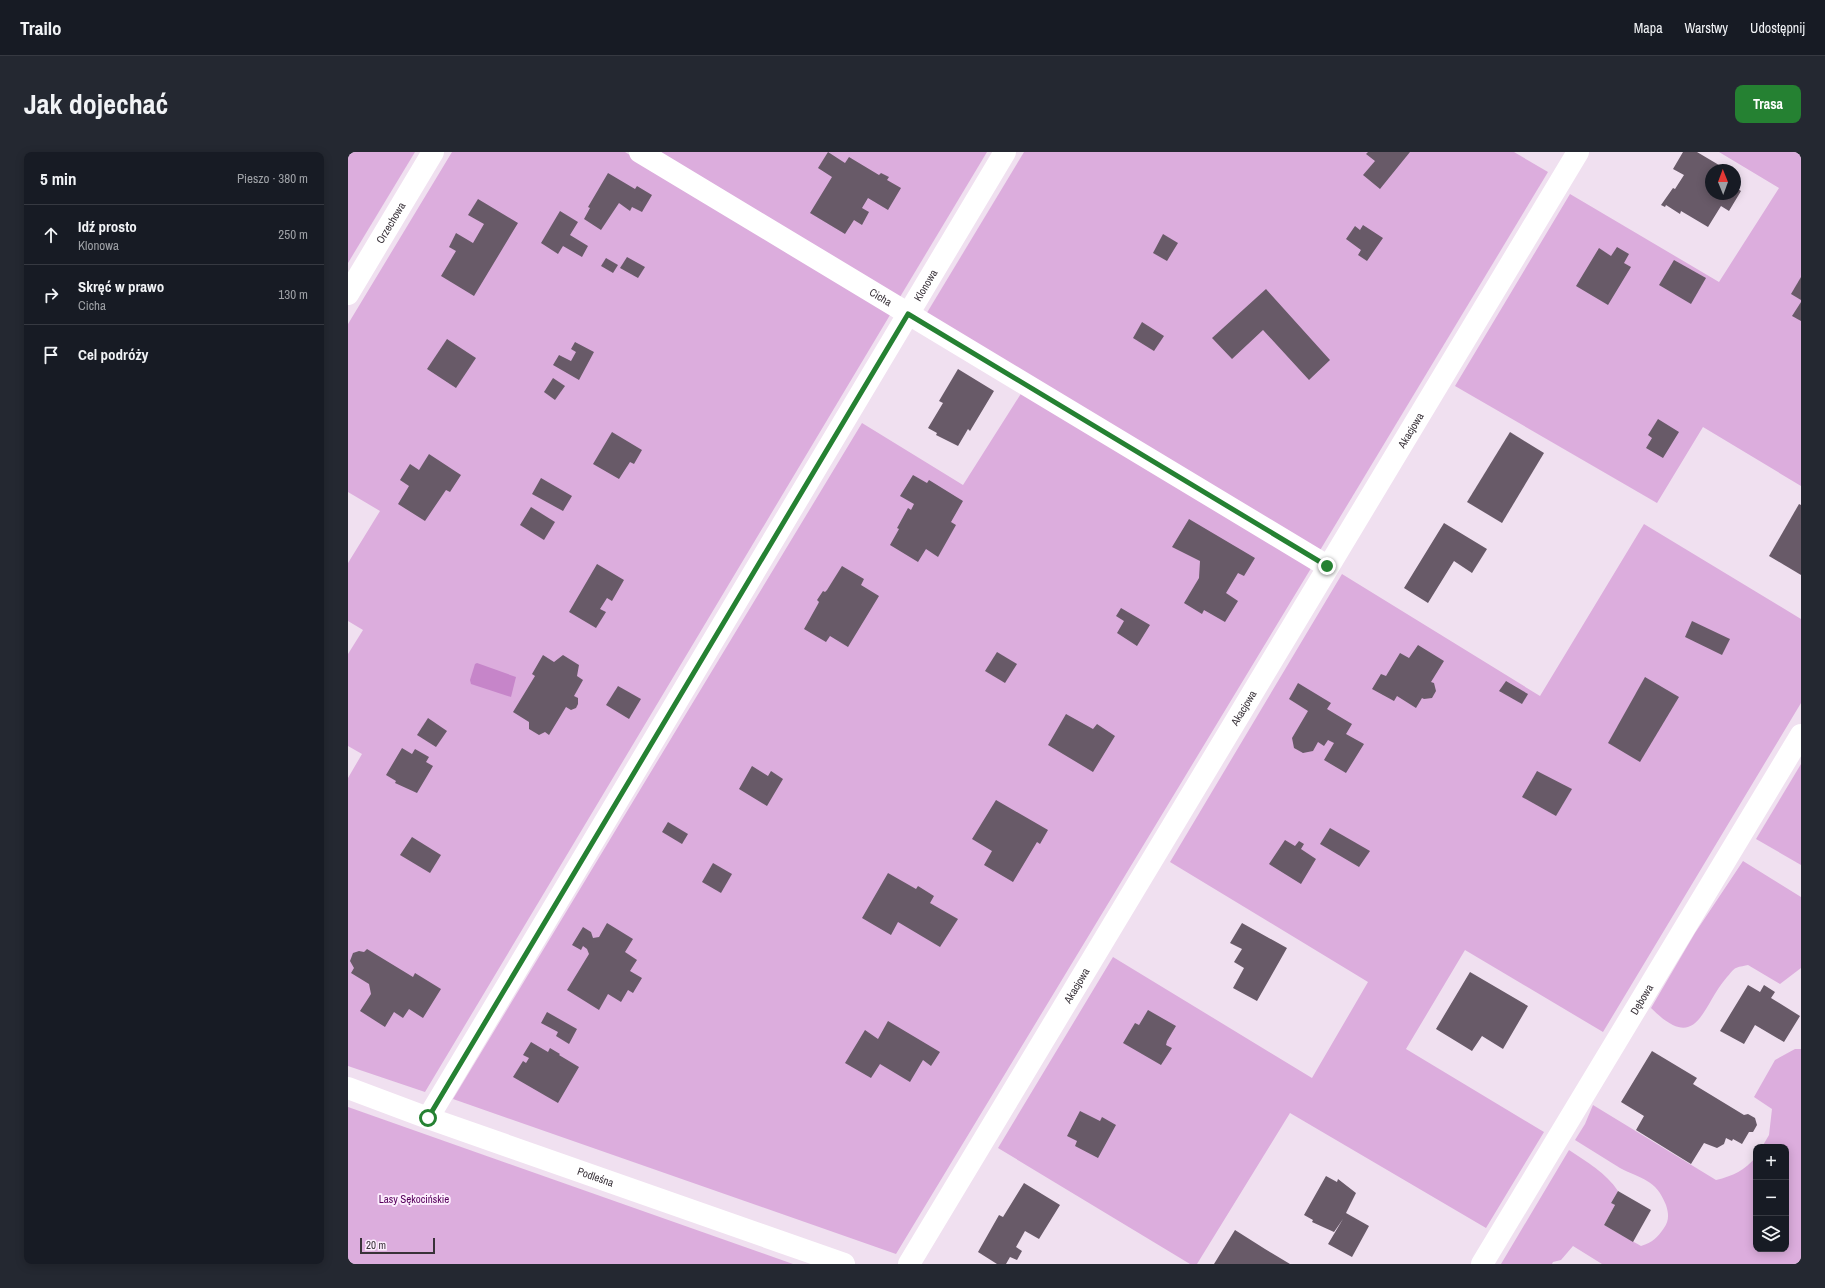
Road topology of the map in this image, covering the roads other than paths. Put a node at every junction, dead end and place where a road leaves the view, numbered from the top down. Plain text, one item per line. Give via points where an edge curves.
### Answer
1 (433, 152) edge
2 (640, 152) edge
3 (1005, 152) edge
4 (1578, 152) edge
5 (348, 294) edge
6 (908, 314) junction
7 (1327, 566) junction
8 (1801, 735) edge
9 (348, 1088) edge
10 (428, 1118) junction
11 (844, 1264) edge
12 (909, 1264) edge
13 (1482, 1264) edge

1 - 5 street, Orzechowa
2 - 6 street, Cicha
3 - 6 street, Klonowa
4 - 7 street, Akacjowa
6 - 7 street, Cicha
6 - 10 street, Klonowa
7 - 12 street, Akacjowa
8 - 13 street, Dębowa
9 - 10 street, Podleśna
10 - 11 street, Podleśna

